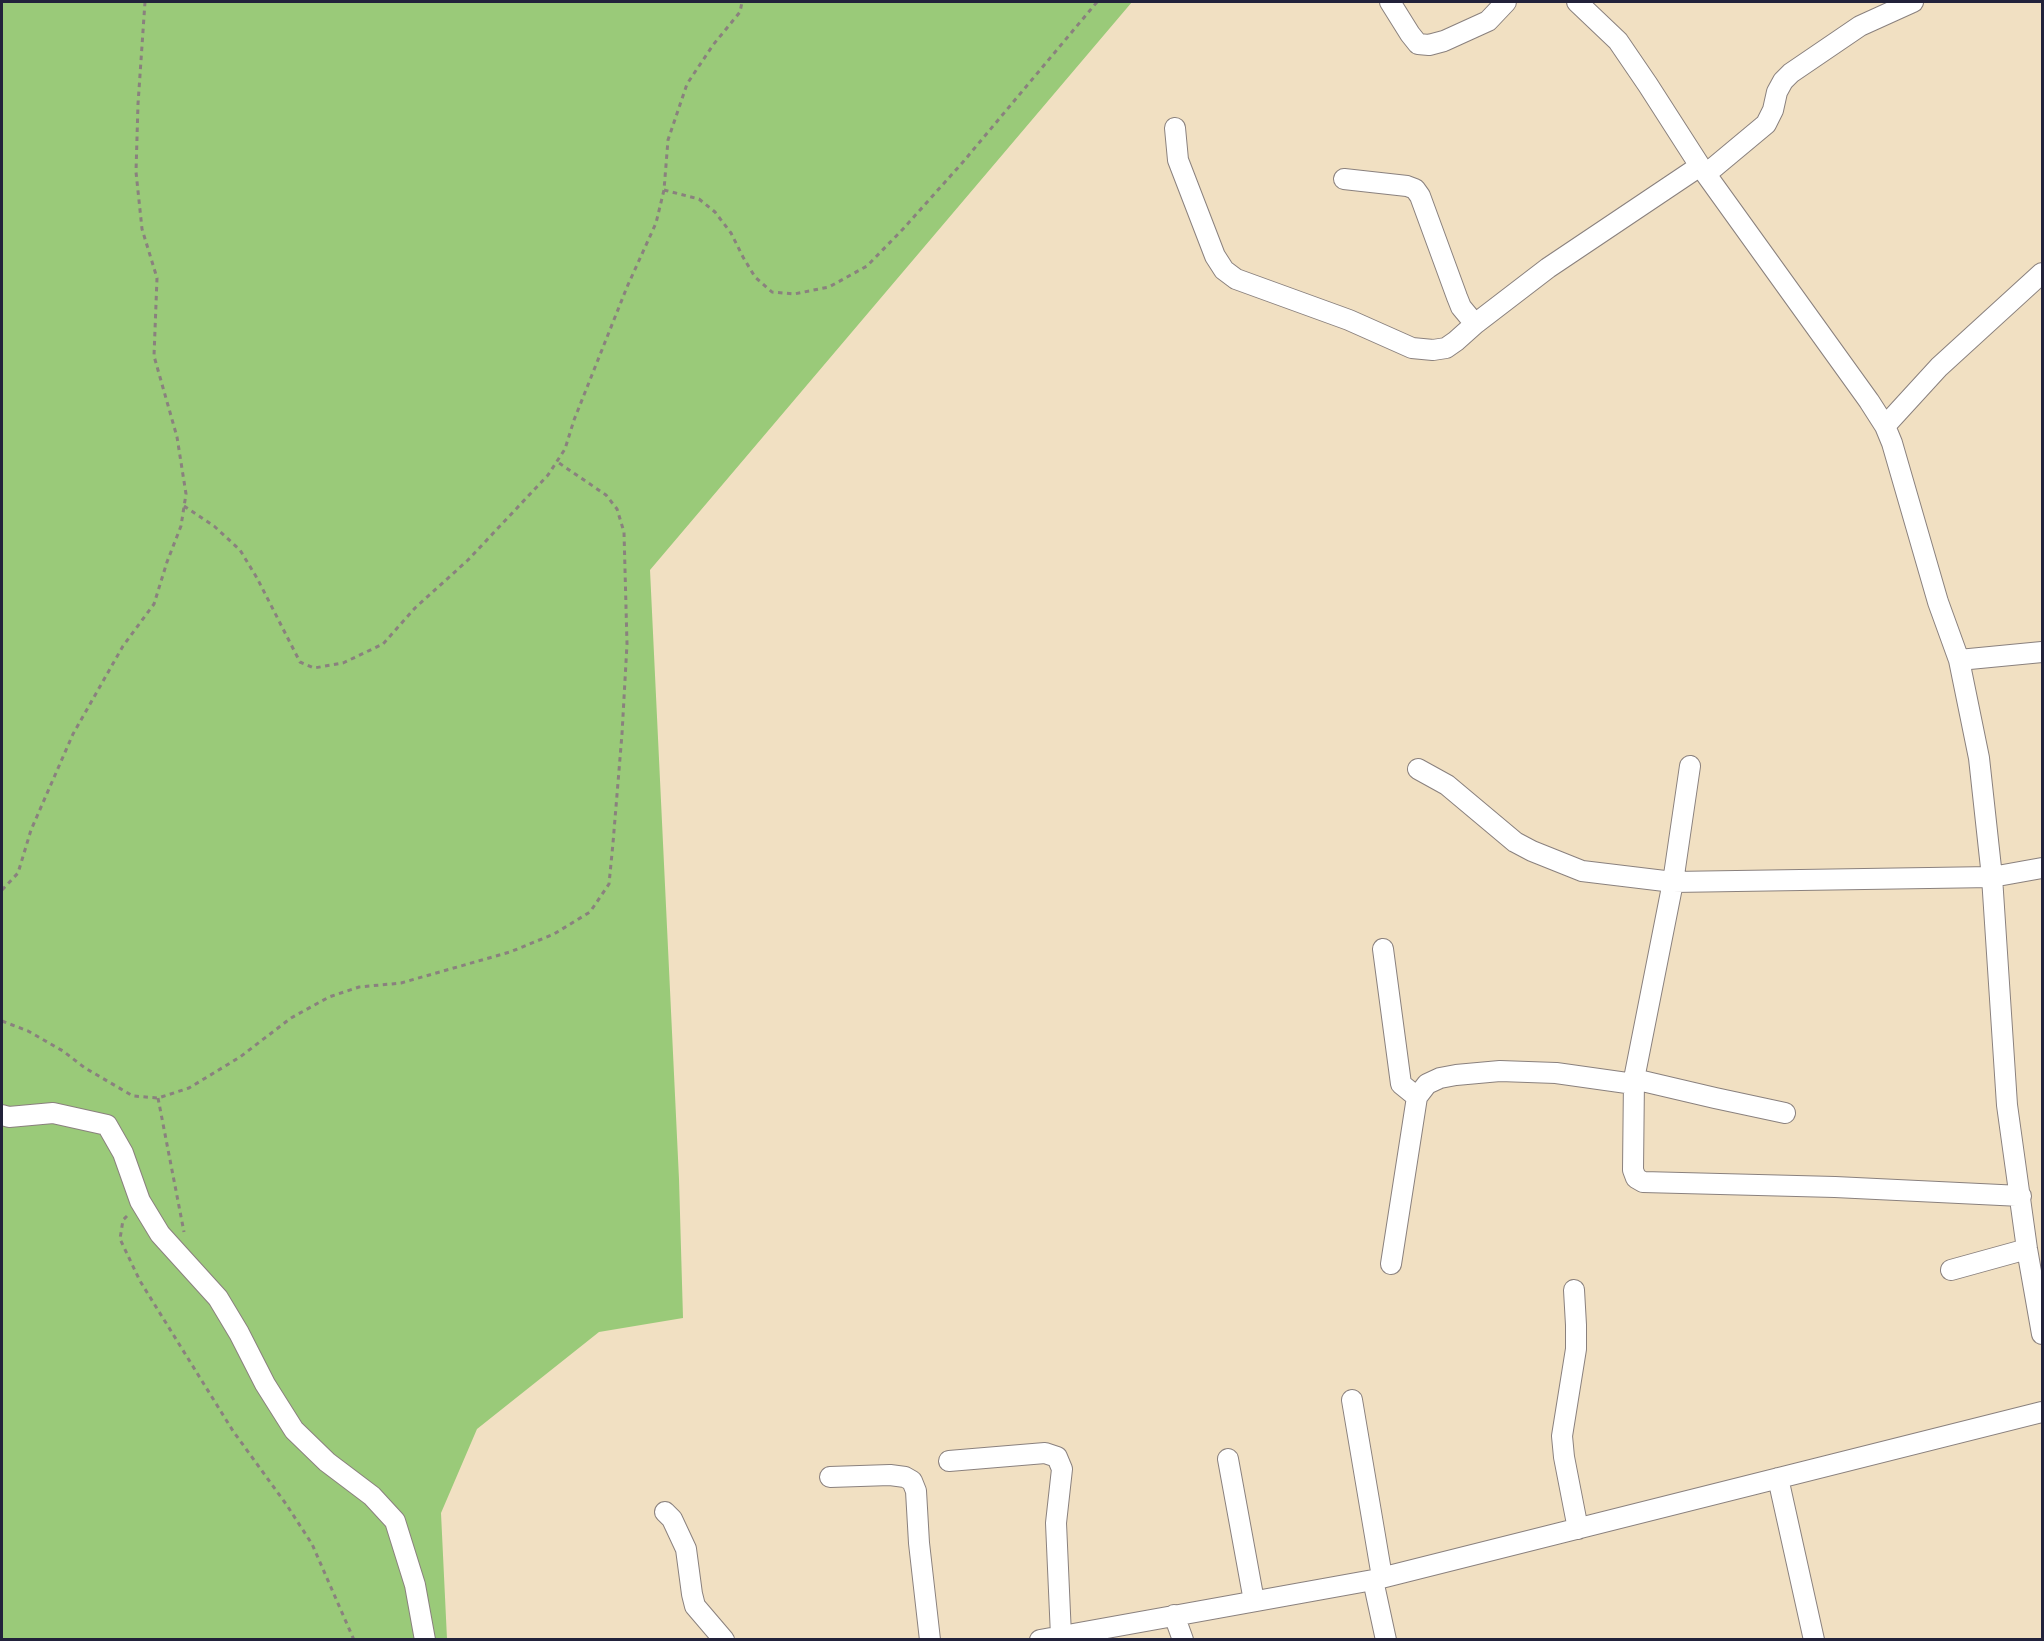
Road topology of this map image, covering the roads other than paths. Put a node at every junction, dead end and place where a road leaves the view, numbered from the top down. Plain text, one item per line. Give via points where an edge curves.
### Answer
1 (1390, 2) edge
2 (1506, 2) edge
3 (1577, 2) edge
4 (1913, 2) edge
5 (1175, 128) dead end
6 (1703, 170) junction
7 (1344, 179) dead end
8 (2043, 273) edge
9 (1475, 324) junction
10 (1885, 426) junction
11 (2043, 652) edge
12 (1959, 660) junction
13 (1690, 766) dead end
14 (1418, 770) dead end
15 (2043, 868) edge
16 (1992, 877) junction
17 (1673, 882) junction
18 (1383, 949) dead end
19 (1634, 1081) junction
20 (1417, 1097) junction
21 (1785, 1113) dead end
22 (2, 1115) edge
23 (2021, 1196) junction
24 (2027, 1249) junction
25 (1391, 1264) dead end
26 (1951, 1270) dead end
27 (1574, 1290) dead end
28 (2043, 1334) edge
29 (1352, 1400) dead end
30 (2043, 1412) edge
31 (1228, 1459) dead end
32 (949, 1461) dead end
33 (830, 1477) dead end
34 (1778, 1478) junction
35 (665, 1512) dead end
36 (1578, 1529) junction
37 (1378, 1579) junction
38 (1254, 1601) junction
39 (1174, 1615) junction
40 (1061, 1636) junction
41 (425, 1640) edge
42 (724, 1640) edge
43 (930, 1640) edge
44 (1040, 1640) edge
45 (1183, 1640) edge
46 (1386, 1640) edge
47 (1814, 1640) edge

1 - 2 street via 1418,44 1429,45 1488,21
3 - 6 street via 1618,42
4 - 6 street via 1860,27 1791,73 1783,81 1766,124
5 - 9 street via 1178,160 1215,256 1236,279 1349,320 1412,348 1446,348
6 - 9 street via 1548,268
6 - 10 street
7 - 9 street via 1415,189 1461,307
8 - 10 street via 1939,367
10 - 12 street
11 - 12 street
12 - 16 street via 1979,758
13 - 17 street
14 - 17 street via 1447,785 1515,842 1532,851 1582,871
15 - 16 street
16 - 17 street
16 - 23 street via 2007,1105
17 - 19 street
18 - 20 street via 1401,1084
19 - 20 street via 1500,1071 1440,1078 1427,1084
19 - 21 street
19 - 23 street via 1633,1170 1643,1182
20 - 25 street
22 - 41 street via 53,1113 106,1125 123,1153 140,1201 160,1234 218,1298 294,1430 327,1462 372,1496 395,1521 416,1585
23 - 24 street
24 - 26 street
24 - 28 street
27 - 36 street via 1575,1349 1562,1437
29 - 37 street
30 - 34 street
31 - 38 street
32 - 40 street via 1045,1453 1057,1457 1062,1469 1056,1523
33 - 43 street via 890,1475 912,1481
34 - 36 street
34 - 47 street
35 - 42 street via 686,1549 696,1606
36 - 37 street
37 - 38 street
37 - 46 street
38 - 39 street
39 - 40 street
39 - 45 street
40 - 44 street

